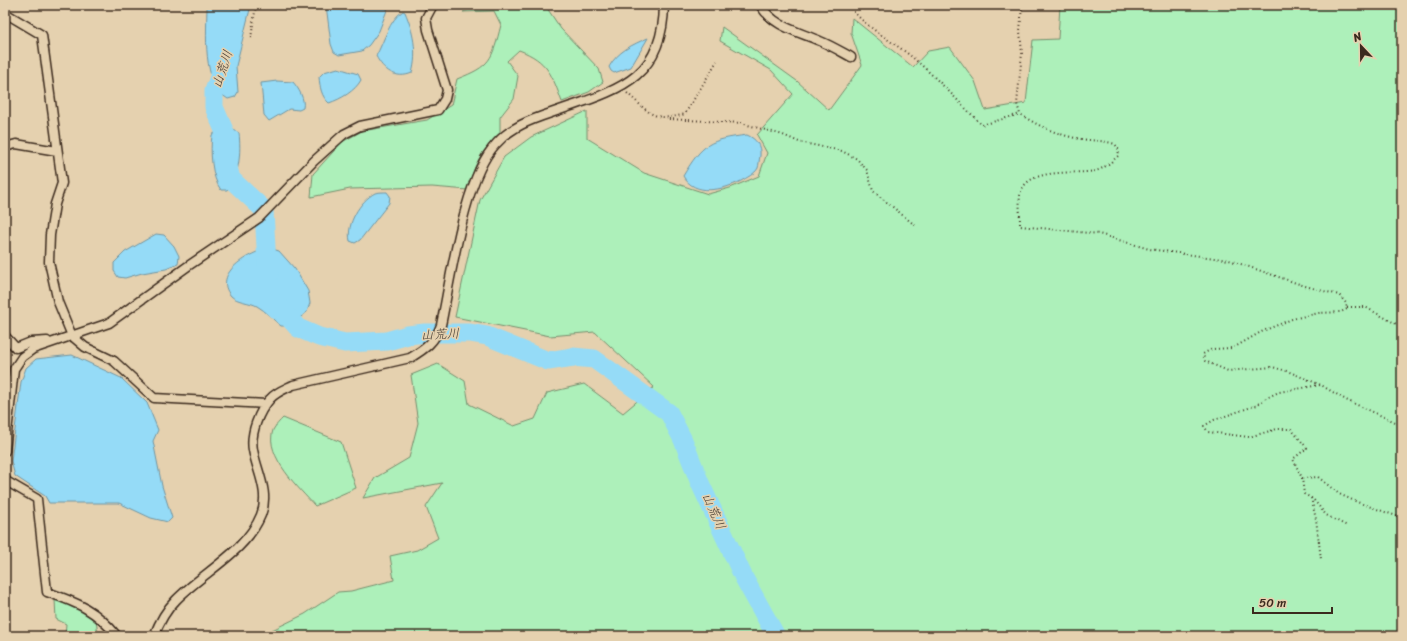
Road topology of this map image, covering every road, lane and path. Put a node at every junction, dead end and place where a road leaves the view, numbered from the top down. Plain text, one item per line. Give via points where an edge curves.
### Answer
1 (256, 5) edge
2 (433, 5) edge
3 (664, 5) edge
4 (760, 5) edge
5 (849, 5) edge
6 (1022, 5) edge
7 (5, 13) edge
8 (251, 38) dead end
9 (851, 57) dead end
10 (717, 61) dead end
11 (620, 87) junction
12 (1020, 114) junction
13 (669, 119) junction
14 (5, 147) edge
15 (58, 151) junction
16 (916, 226) dead end
17 (1347, 307) junction
18 (1402, 327) edge
19 (5, 336) edge
20 (72, 336) junction
21 (62, 339) junction
22 (1321, 385) junction
23 (266, 404) junction
24 (1402, 425) edge
25 (5, 451) edge
26 (5, 478) edge
27 (1302, 478) junction
28 (1311, 498) junction
29 (1402, 518) edge
30 (1347, 526) dead end
31 (1320, 559) dead end
32 (117, 636) edge
33 (154, 636) edge

1 - 8 path
2 - 20 street via 426,18 447,90 438,110 360,126 344,134 259,218 109,323
3 - 11 street via 663,30 659,45 635,78
4 - 9 street via 767,16 780,25 821,41
5 - 12 path via 877,33 932,74 982,125
6 - 12 path via 1022,53 1017,104
7 - 15 street via 42,35
10 - 13 path via 686,114
11 - 13 path via 644,110
11 - 23 street via 525,122 509,131 484,159 463,222 441,325 436,337 422,351 395,363 293,385 280,391
12 - 17 path via 1069,137 1082,140 1101,139 1115,144 1119,150 1118,156 1108,166 1095,171 1038,176 1026,184 1020,194 1020,226 1100,234 1149,249 1229,260 1339,295
13 - 16 path via 741,123 799,142 842,151 857,159 868,170 873,191
14 - 15 street via 16,144
15 - 20 street via 62,183 55,204 49,262 58,302
17 - 18 path via 1365,307
17 - 22 path via 1341,312 1318,313 1292,319 1263,331 1234,348 1212,349 1203,354 1205,361 1228,371 1272,366
19 - 21 street via 16,348 31,342
20 - 21 street
20 - 23 street via 85,347 114,361 154,398
21 - 25 street via 33,349 22,357 14,369
22 - 24 path via 1346,400
22 - 27 path via 1279,392 1257,405 1204,426 1208,432 1249,437 1277,429 1291,429 1307,448 1293,459
23 - 33 street via 257,422 253,448 265,499 261,514 245,540 175,600
26 - 32 street via 37,499 47,592 82,606 108,624
27 - 28 path via 1304,494
27 - 29 path via 1318,478 1339,494
28 - 30 path via 1326,515
28 - 31 path

